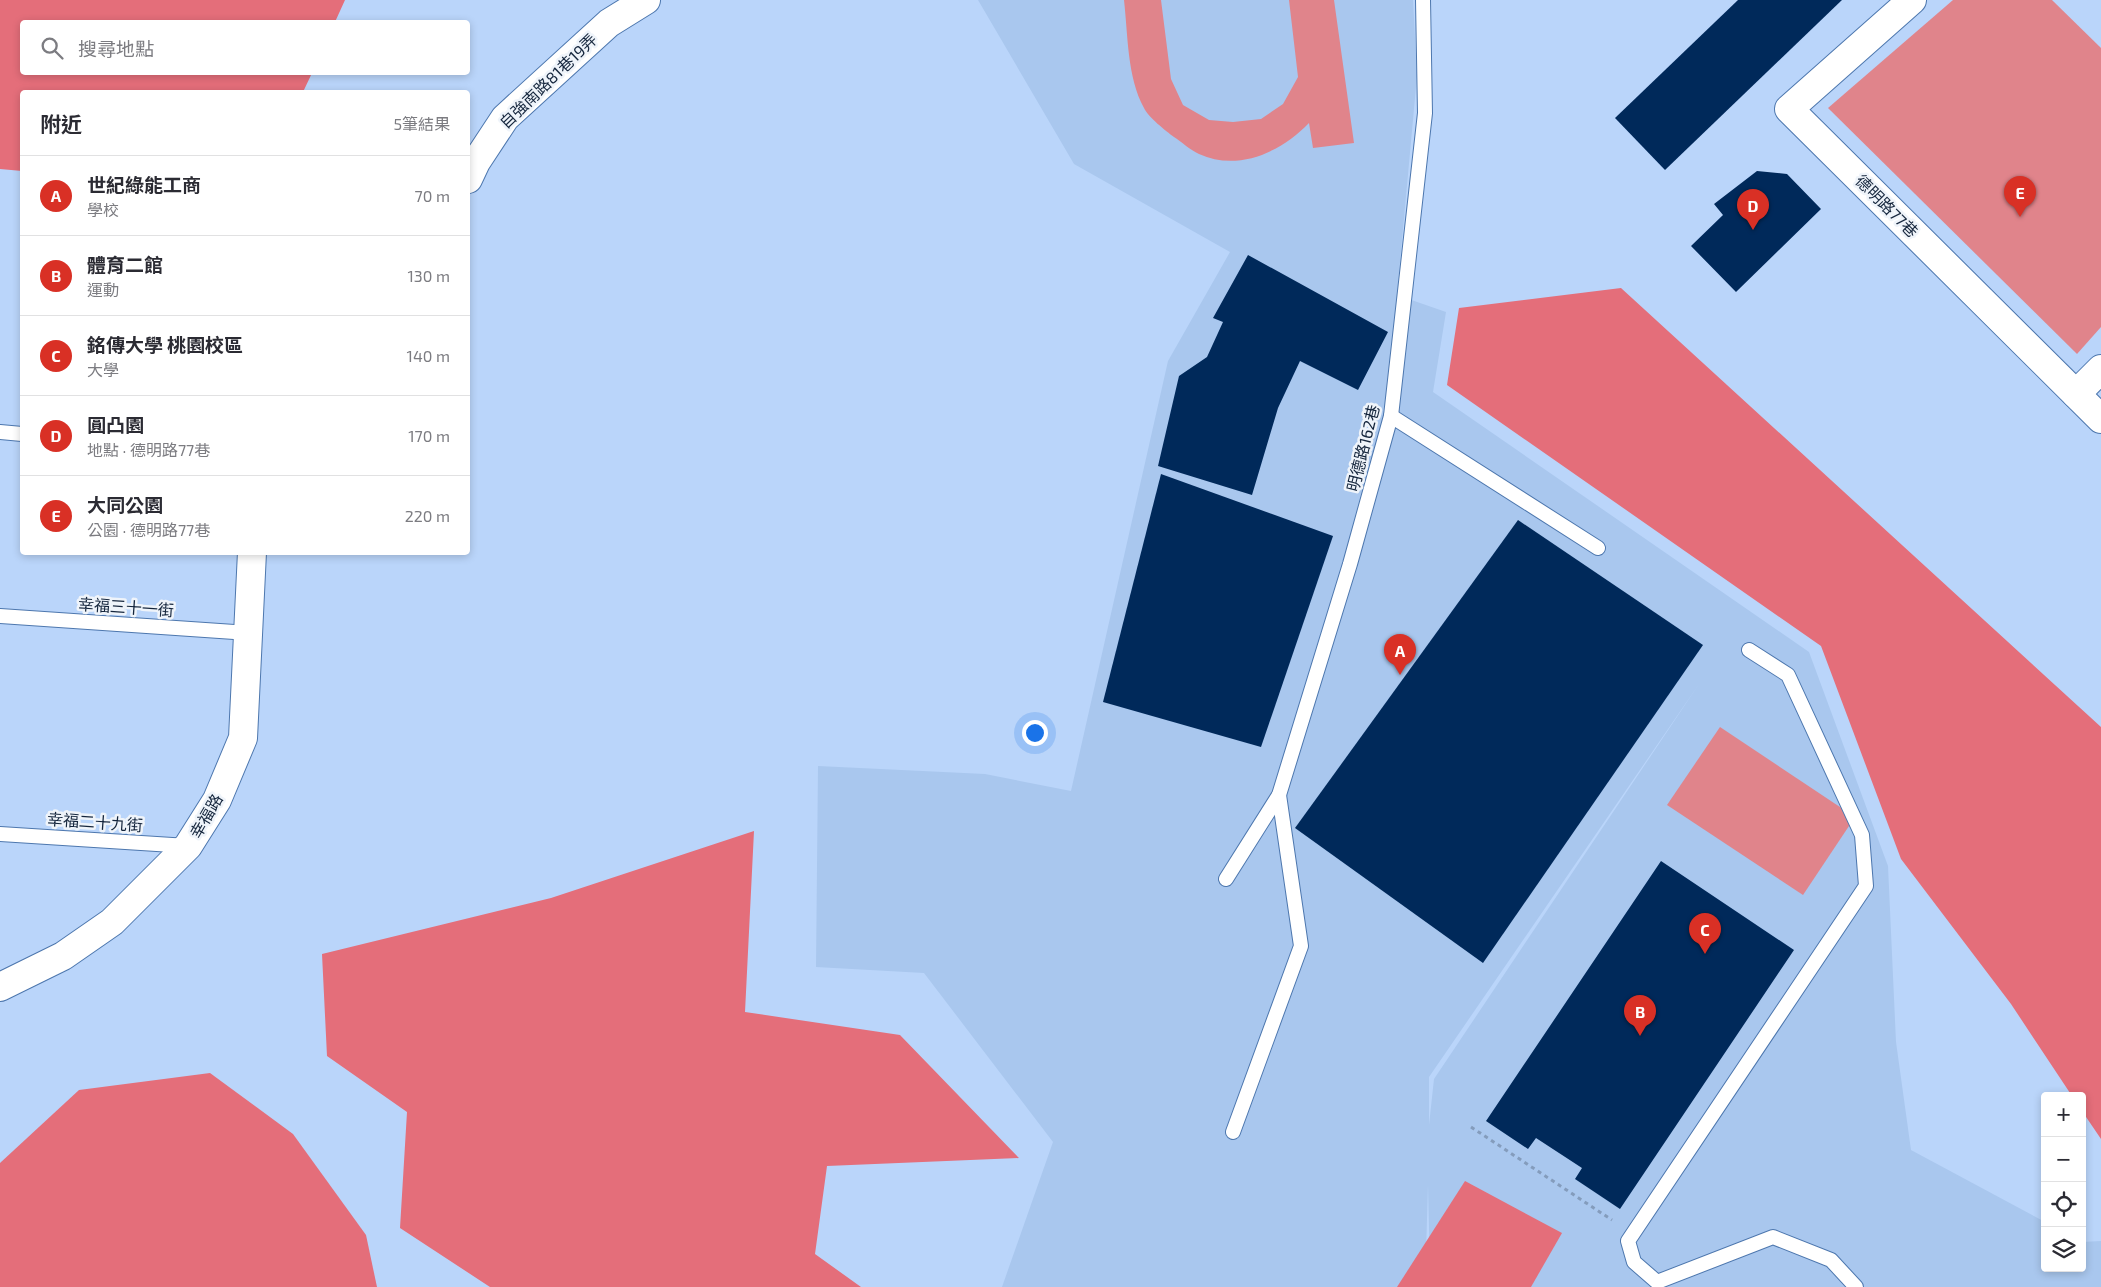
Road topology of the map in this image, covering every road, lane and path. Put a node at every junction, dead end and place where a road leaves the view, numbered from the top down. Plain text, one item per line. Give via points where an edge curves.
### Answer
1 (646, 0) edge
2 (1423, 0) edge
3 (1912, 0) edge
4 (470, 175) edge
5 (2101, 369) edge
6 (2076, 394) junction
7 (1391, 416) junction
8 (2101, 419) edge
9 (0, 432) edge
10 (20, 434) edge
11 (1598, 548) dead end
12 (252, 555) edge
13 (0, 616) edge
14 (249, 633) junction
15 (1749, 650) dead end
16 (1279, 794) junction
17 (0, 834) edge
18 (188, 846) junction
19 (1226, 879) dead end
20 (0, 987) edge
21 (1470, 1127) dead end
22 (1234, 1132) dead end
23 (1632, 1234) junction
24 (1856, 1287) edge

1 - 4 street, 自強南路81巷19弄 via 609,22 505,118
2 - 7 lane, 明德路162巷 via 1425,113
3 - 6 street, 德明路77巷 via 1789,109
5 - 6 street
6 - 8 street, 德明路77巷
7 - 11 lane
7 - 16 lane, 明德路162巷 via 1350,564
9 - 10 lane
12 - 14 street, 幸福路
13 - 14 lane, 幸福三十一街
14 - 18 street, 幸福路 via 242,738 217,800
15 - 23 lane via 1788,675 1862,835 1866,886
16 - 19 lane, 明德路162巷
16 - 22 lane via 1302,946
17 - 18 lane, 幸福二十九街
18 - 20 street, 幸福路 via 112,922 63,956
21 - 23 path
23 - 24 lane via 1628,1241 1634,1262 1657,1282 1773,1237 1831,1260

